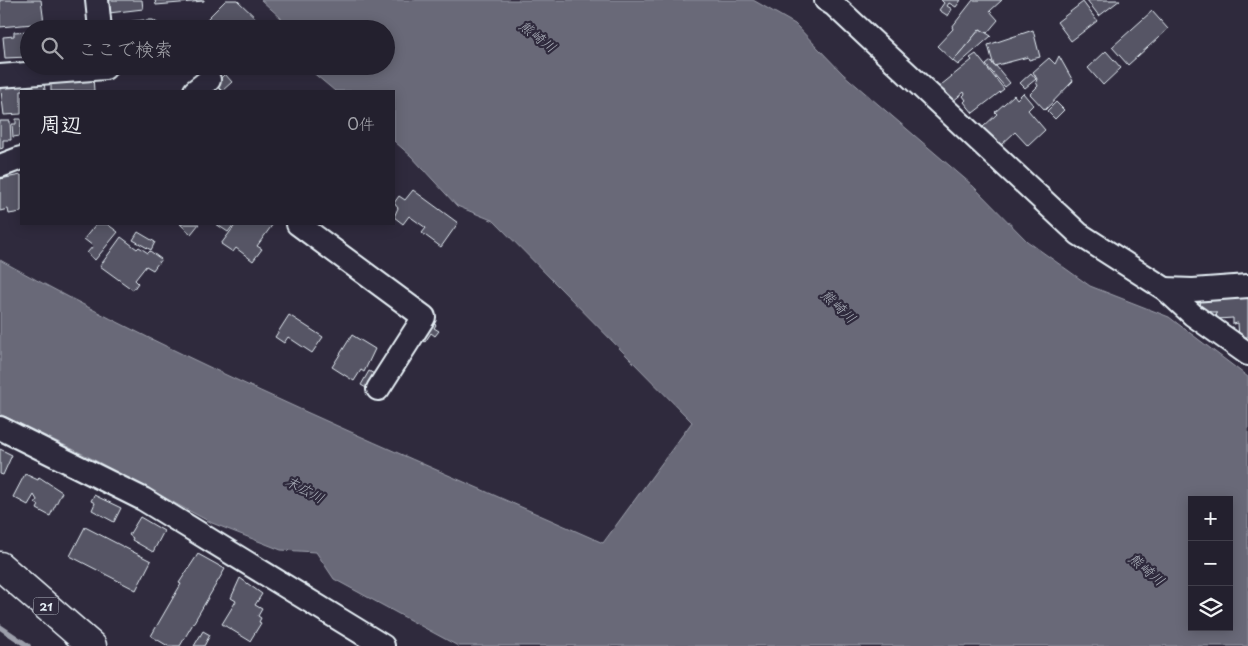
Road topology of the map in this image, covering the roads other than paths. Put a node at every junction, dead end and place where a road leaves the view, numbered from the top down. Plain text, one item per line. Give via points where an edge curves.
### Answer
1 (97, 0) edge
2 (826, 0) edge
3 (99, 20) edge
4 (20, 74) edge
5 (0, 76) edge
6 (20, 158) edge
7 (0, 166) edge
8 (299, 225) edge
9 (1248, 286) edge
10 (1165, 289) junction
11 (1248, 354) edge
12 (378, 389) dead end
13 (0, 428) edge
14 (0, 566) edge
15 (92, 646) edge
16 (382, 646) edge

1 - 3 street
2 - 10 street via 1080,234
4 - 5 street
6 - 7 street
8 - 12 street via 424,317
9 - 10 street
10 - 11 street via 1193,315
13 - 16 street via 143,499
14 - 15 main road, 21

